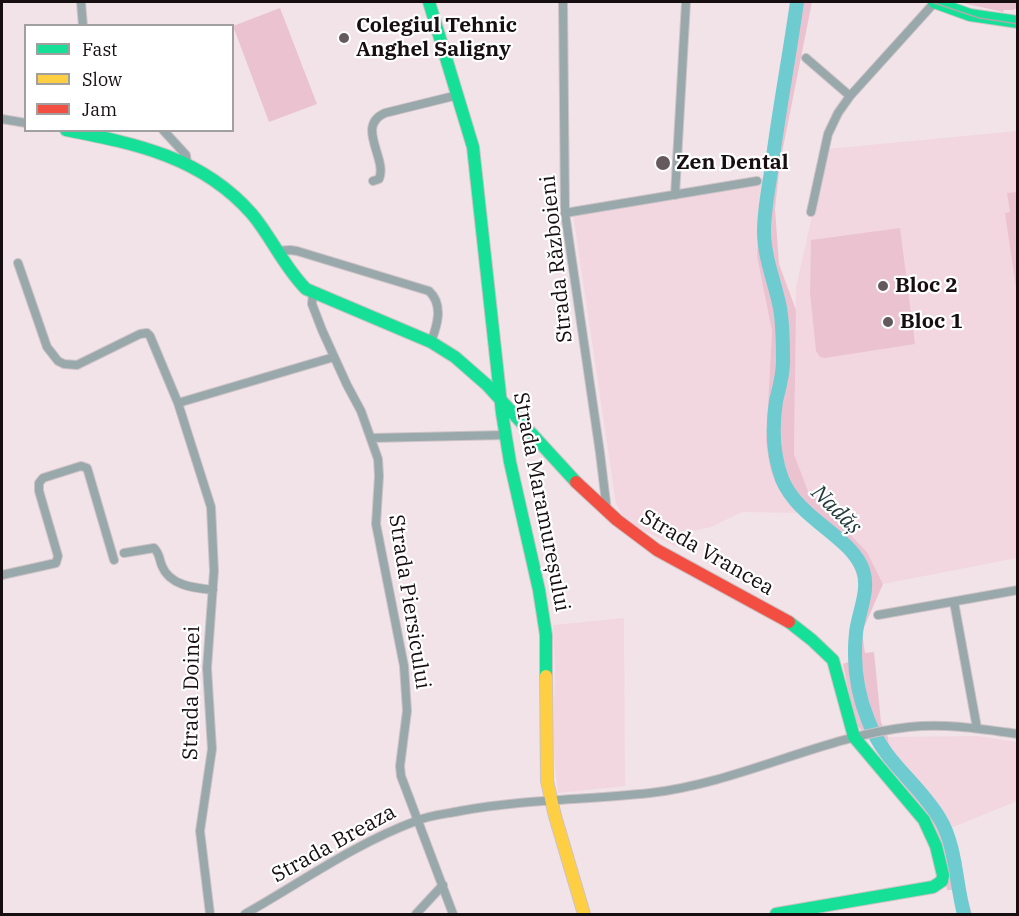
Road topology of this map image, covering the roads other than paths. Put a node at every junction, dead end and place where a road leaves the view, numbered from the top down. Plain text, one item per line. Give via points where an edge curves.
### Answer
1 (81, 2) edge
2 (429, 2) edge
3 (563, 2) edge
4 (686, 2) edge
5 (935, 2) edge
6 (83, 24) edge
7 (1015, 24) edge
8 (806, 58) dead end
9 (458, 95) junction
10 (850, 96) junction
11 (2, 119) edge
12 (24, 123) edge
13 (74, 132) edge
14 (166, 132) edge
15 (187, 163) junction
16 (373, 181) dead end
17 (757, 181) dead end
18 (675, 195) junction
19 (811, 212) dead end
20 (565, 213) junction
21 (277, 252) junction
22 (18, 263) dead end
23 (313, 292) junction
24 (431, 342) junction
25 (334, 357) junction
26 (178, 403) junction
27 (503, 403) junction
28 (506, 435) junction
29 (371, 438) junction
30 (607, 512) junction
31 (124, 553) dead end
32 (114, 560) dead end
33 (2, 575) edge
34 (213, 590) junction
35 (1017, 590) edge
36 (954, 602) junction
37 (878, 615) dead end
38 (977, 728) junction
39 (1017, 734) edge
40 (857, 736) junction
41 (551, 799) junction
42 (418, 820) junction
43 (443, 885) junction
44 (210, 915) edge
45 (245, 915) edge
46 (416, 915) edge
47 (453, 915) edge
48 (584, 915) edge
49 (776, 915) edge

1 - 6 street
2 - 9 street, Strada Maramureșului
3 - 20 street, Strada Războieni
4 - 18 street
5 - 7 street via 970,15
5 - 10 street
8 - 10 street
9 - 16 street via 377,118 373,141 382,173 380,179
9 - 27 street, Strada Maramureșului via 477,173
10 - 19 street via 828,134
11 - 12 street
13 - 15 street, Strada Vrancea
14 - 15 street via 186,155
15 - 21 street, Strada Vrancea via 246,208
17 - 18 street
18 - 20 street
20 - 30 street, Strada Războieni
21 - 23 street, Strada Vrancea via 300,284
21 - 24 street via 297,251 429,291 439,315
22 - 26 street, Strada Doinei via 47,346 58,361 77,365 147,333
23 - 24 street, Strada Vrancea
23 - 25 street, Strada Piersicului via 312,304
24 - 27 street, Strada Vrancea via 459,359
25 - 26 street
25 - 29 street, Strada Piersicului via 362,411
26 - 34 street, Strada Doinei via 211,507
27 - 28 street, Strada Maramureșului
27 - 30 street, Strada Vrancea
28 - 29 street
28 - 41 street, Strada Maramureșului via 546,635 546,763
29 - 42 street, Strada Piersicului via 379,470 377,533 404,666 407,711 401,776
30 - 40 street, Strada Vrancea via 663,554 787,621 825,650 838,673
31 - 34 street via 154,549 165,572 174,579 189,587
32 - 33 street via 87,468 81,466 43,478 39,483 58,556 56,563
34 - 44 street, Strada Doinei via 207,668 212,749 200,831
35 - 36 street
36 - 37 street
36 - 38 street
38 - 39 street, Strada Breaza
38 - 40 street, Strada Breaza via 911,726
40 - 41 street, Strada Breaza via 684,788
40 - 49 street, Strada Vrancea via 928,827 942,881 933,887
41 - 42 street, Strada Breaza
41 - 48 street, Strada Maramureșului
42 - 43 street, Strada Piersicului
42 - 45 street, Strada Breaza via 362,846
43 - 46 street
43 - 47 street, Strada Piersicului

